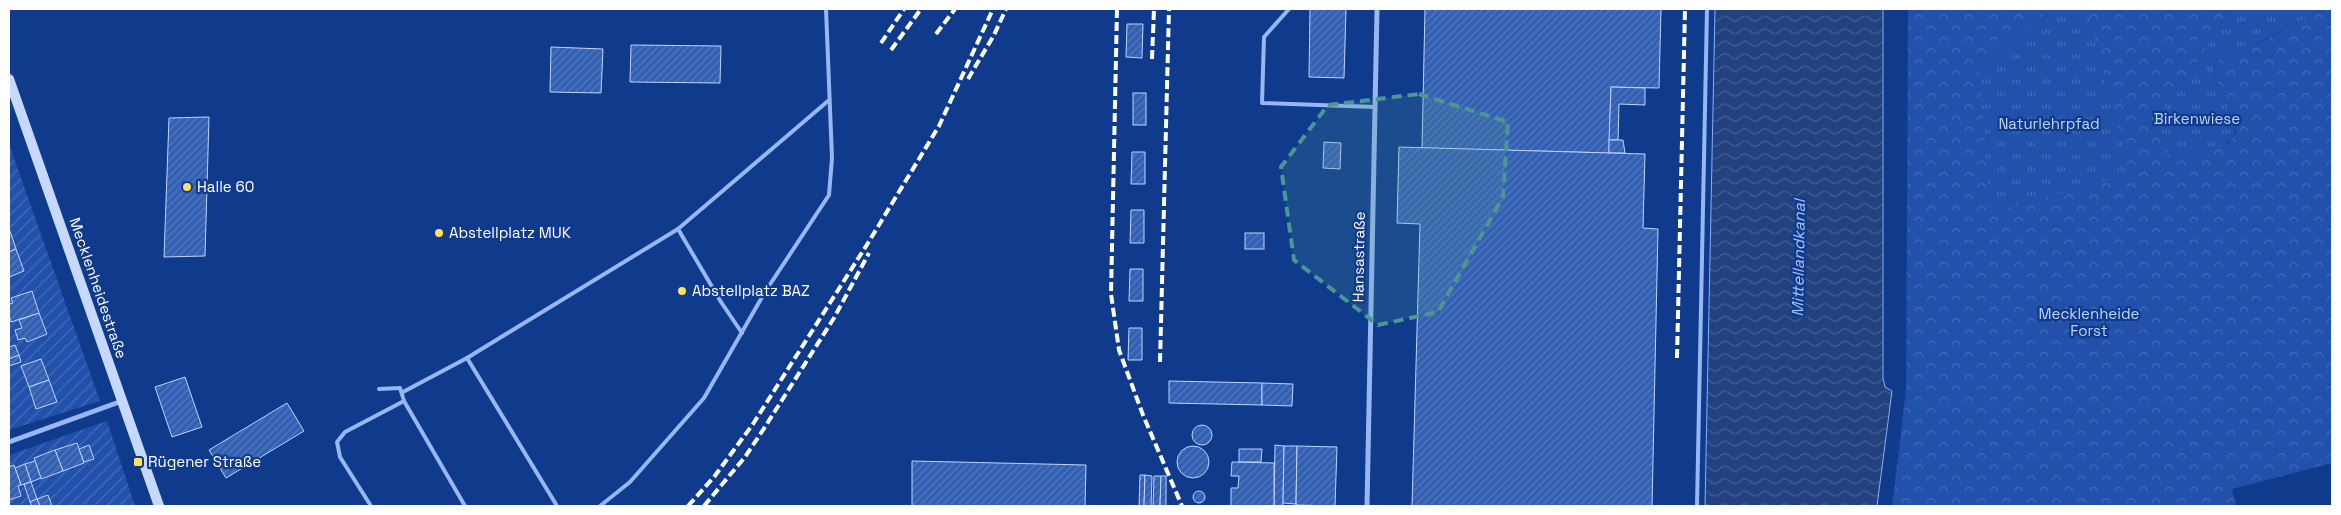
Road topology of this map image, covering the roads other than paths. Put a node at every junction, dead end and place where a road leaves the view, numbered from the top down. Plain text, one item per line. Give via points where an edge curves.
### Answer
1 (826, 9) edge
2 (1289, 9) edge
3 (1377, 9) edge
4 (1707, 9) edge
5 (9, 79) edge
6 (828, 101) junction
7 (1375, 107) junction
8 (678, 229) junction
9 (742, 333) junction
10 (467, 358) junction
11 (379, 389) dead end
12 (403, 392) junction
13 (122, 401) junction
14 (404, 401) junction
15 (9, 442) edge
16 (159, 506) edge
17 (371, 506) edge
18 (465, 506) edge
19 (557, 506) edge
20 (600, 506) edge
21 (1368, 506) edge
22 (1697, 506) edge

1 - 6 lane
2 - 7 lane via 1264,38 1262,103
3 - 7 street, Hansastraße
4 - 22 lane
5 - 13 main road, Mecklenheidestraße
6 - 8 lane
6 - 9 lane via 832,158 829,195
7 - 21 street, Hansastraße
8 - 9 lane
8 - 10 lane
9 - 20 lane via 704,398 630,482
10 - 12 lane
10 - 19 lane
11 - 12 lane via 400,388
12 - 14 lane
13 - 15 street
13 - 16 main road, Mecklenheidestraße
14 - 17 lane via 345,432 337,442 340,457
14 - 18 lane

